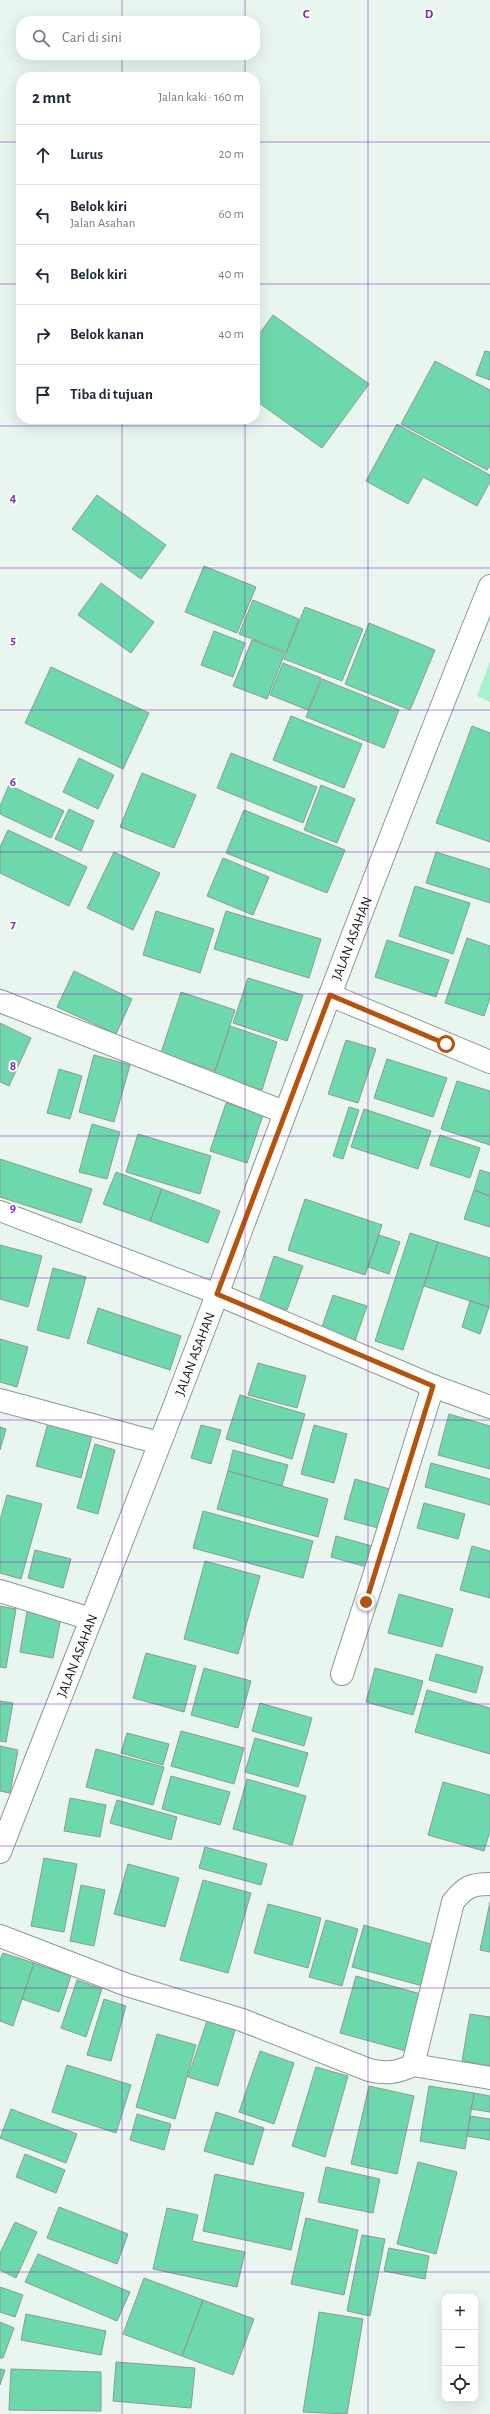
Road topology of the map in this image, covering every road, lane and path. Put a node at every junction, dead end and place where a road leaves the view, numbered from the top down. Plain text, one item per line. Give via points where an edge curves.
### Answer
1 (490, 586) edge
2 (330, 995) junction
3 (0, 1001) edge
4 (490, 1062) edge
5 (284, 1112) junction
6 (0, 1211) edge
7 (217, 1294) junction
8 (433, 1386) junction
9 (0, 1400) edge
10 (490, 1407) edge
11 (159, 1444) junction
12 (0, 1592) edge
13 (91, 1619) junction
14 (342, 1674) dead end
15 (0, 1852) edge
16 (490, 1884) edge
17 (0, 1936) edge
18 (413, 2065) junction
19 (490, 2078) edge

1 - 2 street, JALAN ASAHAN via 430,733
2 - 4 street
2 - 5 street, JALAN ASAHAN
3 - 5 street
5 - 7 street, JALAN ASAHAN
6 - 7 lane
7 - 8 street
7 - 11 street, JALAN ASAHAN
8 - 10 street
8 - 14 street via 376,1574
9 - 11 street
11 - 13 street, JALAN ASAHAN
12 - 13 street
13 - 15 street, JALAN ASAHAN
16 - 18 street via 464,1888 453,1902
17 - 18 street via 127,1985 242,2020 368,2070 386,2074 399,2072
18 - 19 street

